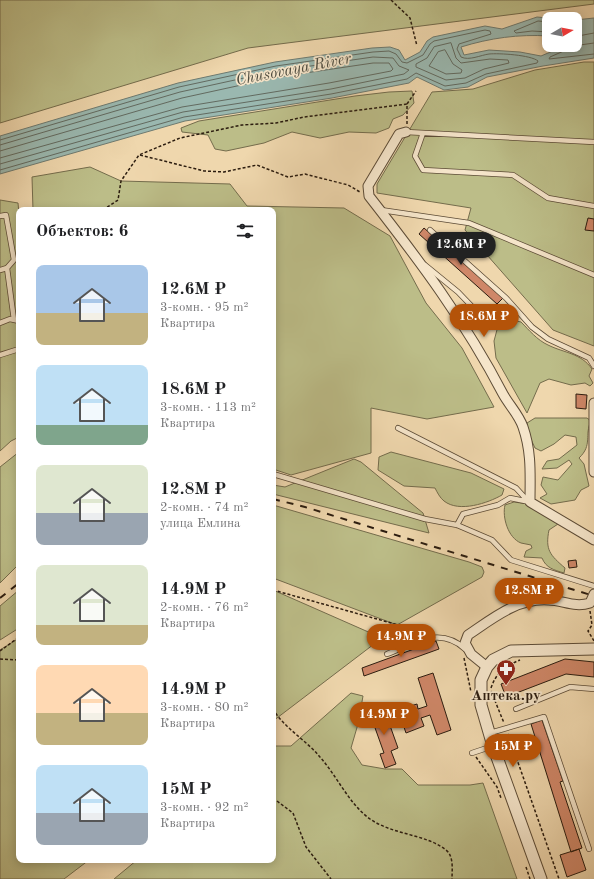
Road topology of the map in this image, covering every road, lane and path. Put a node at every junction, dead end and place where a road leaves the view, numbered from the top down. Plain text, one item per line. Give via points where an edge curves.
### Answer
1 (391, 0) edge
2 (417, 46) dead end
3 (416, 91) dead end
4 (407, 104) junction
5 (406, 132) junction
6 (423, 133) junction
7 (594, 142) edge
8 (139, 155) junction
9 (368, 196) junction
10 (594, 206) edge
11 (107, 207) edge
12 (379, 210) junction
13 (0, 216) edge
14 (430, 230) dead end
15 (419, 261) junction
16 (7, 268) junction
17 (0, 270) edge
18 (594, 275) edge
19 (513, 307) junction
20 (16, 316) edge
21 (16, 321) edge
22 (0, 323) edge
23 (16, 350) edge
24 (0, 355) edge
25 (594, 366) edge
26 (594, 403) edge
27 (398, 428) dead end
28 (594, 472) edge
29 (276, 475) edge
30 (530, 502) junction
31 (457, 525) junction
32 (594, 540) edge
33 (594, 586) edge
34 (276, 591) edge
35 (594, 594) edge
36 (590, 603) junction
37 (441, 636) junction
38 (16, 639) edge
39 (594, 641) edge
40 (594, 649) edge
41 (0, 651) edge
42 (387, 654) dead end
43 (467, 656) junction
44 (0, 659) edge
45 (524, 659) dead end
46 (16, 660) edge
47 (487, 667) junction
48 (594, 689) edge
49 (472, 693) dead end
50 (516, 709) dead end
51 (276, 714) edge
52 (506, 727) junction
53 (490, 733) junction
54 (493, 746) junction
55 (472, 753) joint
56 (276, 800) edge
57 (502, 800) dead end
58 (589, 849) dead end
59 (525, 862) dead end
60 (331, 879) edge
61 (452, 879) edge
62 (530, 879) edge
63 (541, 879) edge
64 (559, 879) edge

1 - 2 path via 410,18
3 - 4 path
4 - 5 path
4 - 8 path via 358,109 276,123 242,125 180,138
5 - 6 lane
5 - 9 street via 399,134 368,186
6 - 7 lane
6 - 10 lane via 416,156 423,170 513,175 548,198
8 - 9 path via 204,171 224,172 257,165 288,177 305,174 348,185
8 - 11 path via 121,182 118,200
9 - 12 street
12 - 15 street
12 - 18 lane via 468,223
13 - 16 lane via 6,215 14,260
14 - 19 lane
15 - 19 lane via 458,292 483,318 494,321
15 - 30 street via 463,322 504,397 523,425 530,454
16 - 17 lane
16 - 20 lane
19 - 25 lane via 548,339 589,358
21 - 22 lane via 10,319
23 - 24 lane
26 - 28 street
27 - 30 lane via 516,488
29 - 31 lane via 424,519
30 - 31 lane via 510,498 498,505 463,514
30 - 32 street
31 - 33 lane via 492,540 511,560
34 - 37 path
35 - 36 street
36 - 39 path via 592,622 588,631
36 - 43 street via 577,606 549,600 533,600 515,605 468,635
37 - 42 lane
37 - 43 lane via 454,640
38 - 41 path
40 - 47 street via 511,651 501,655
43 - 47 street
43 - 49 path
44 - 46 path
45 - 52 path via 500,671 490,689
47 - 53 street via 481,680 480,695
48 - 50 lane via 570,687
51 - 61 path via 320,757 369,818 385,828 428,841 447,851 452,861
52 - 53 lane
52 - 58 lane via 544,717
52 - 64 path
53 - 54 street
54 - 55 lane
54 - 63 street
55 - 57 path via 492,780
56 - 60 path via 293,813 306,847
59 - 62 path

